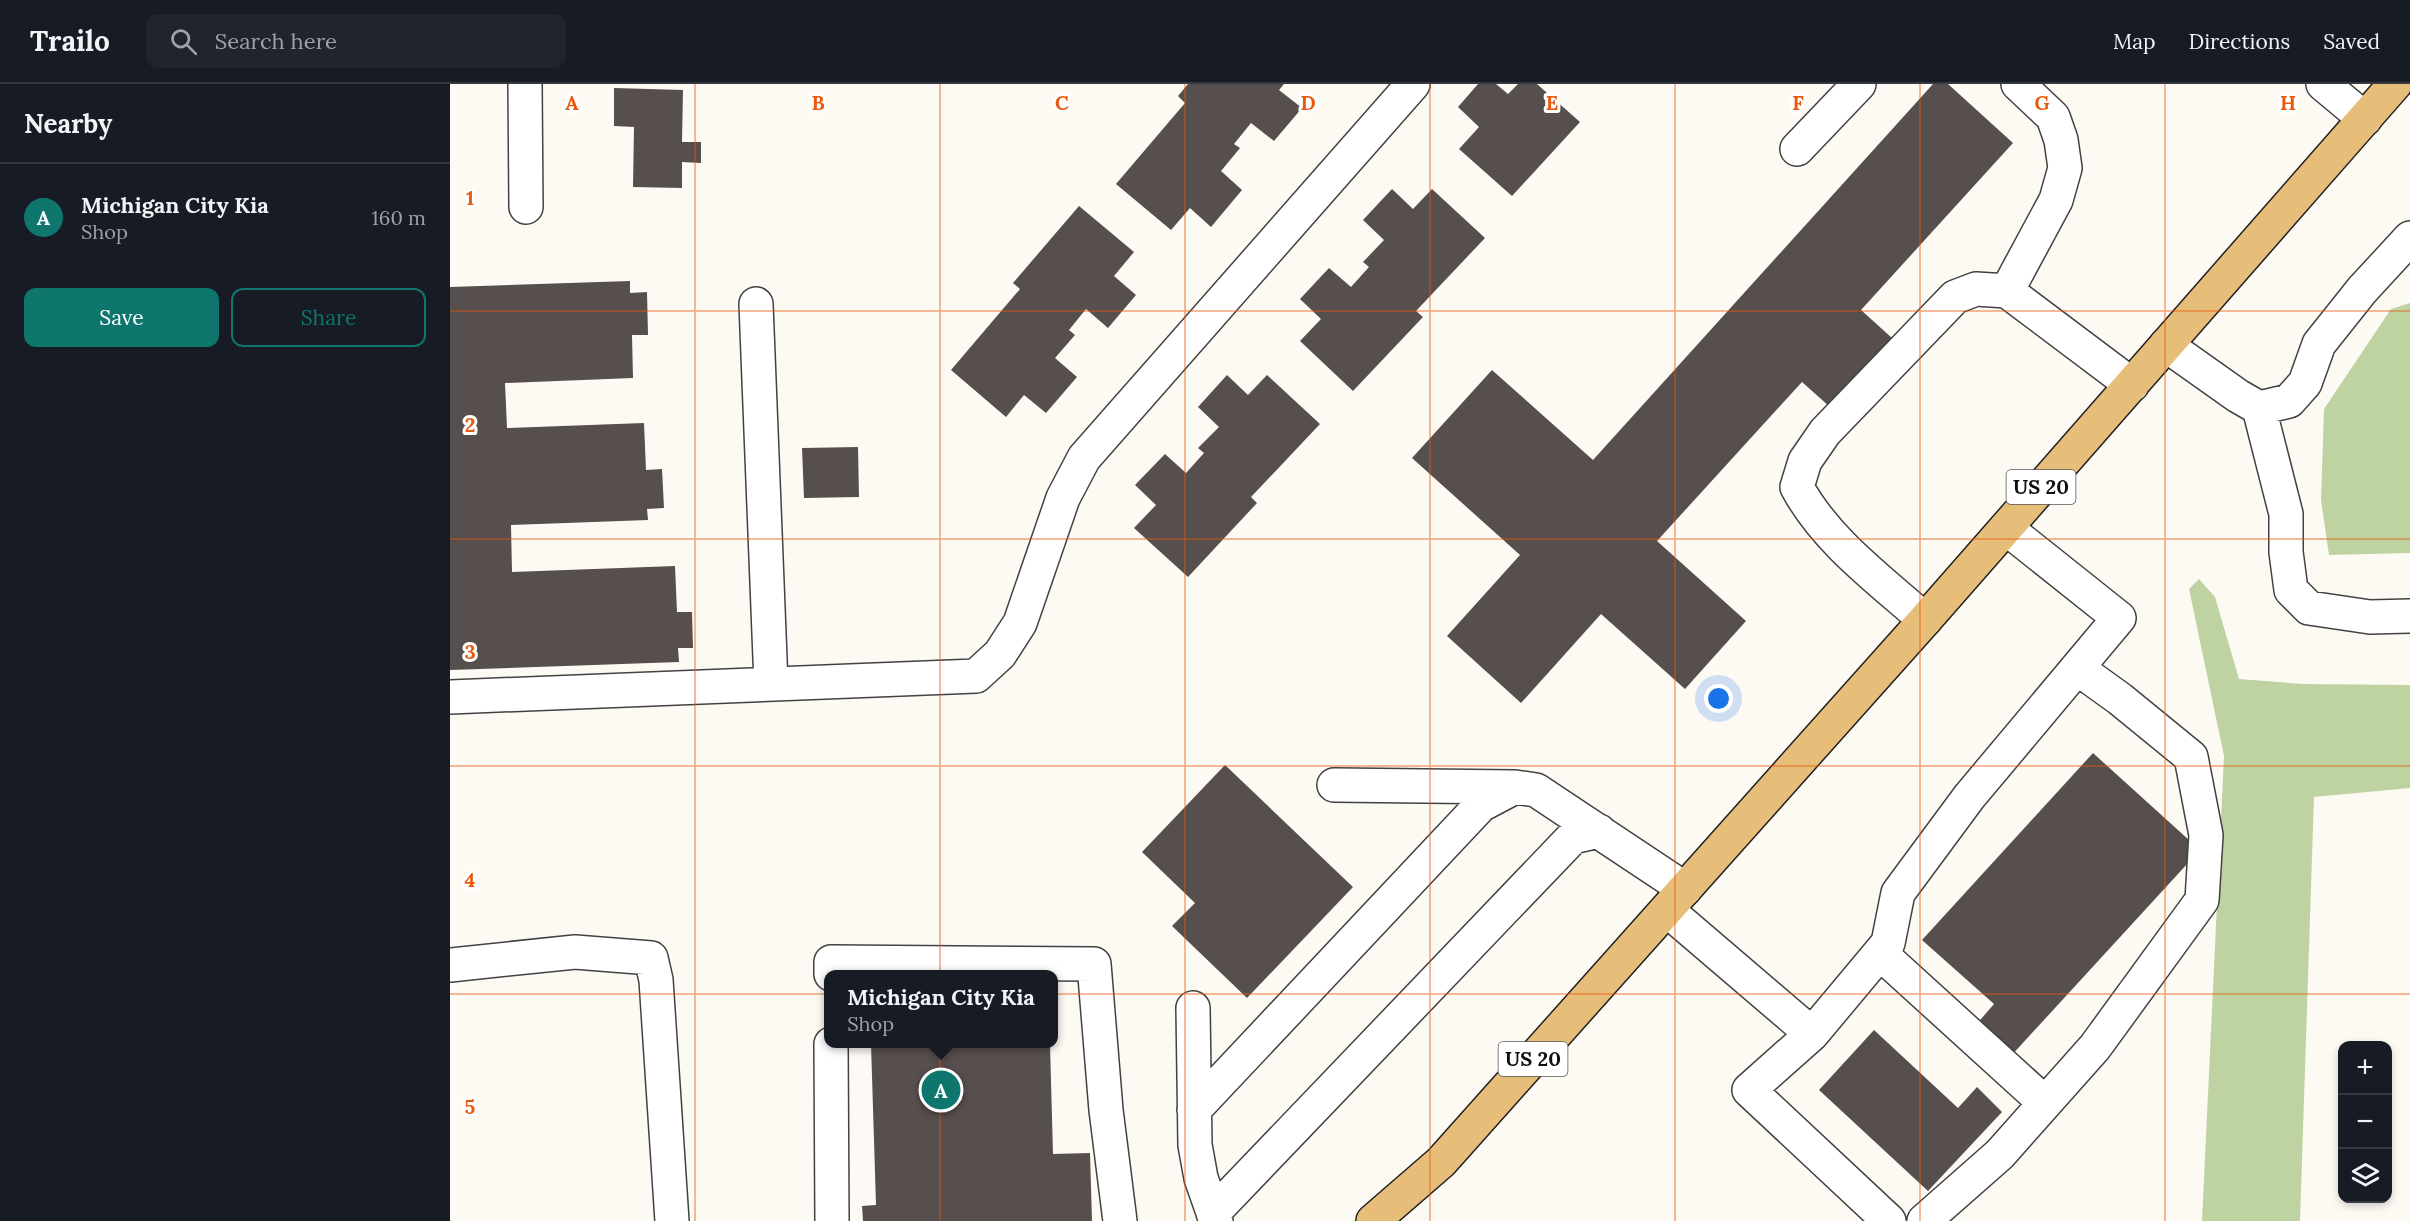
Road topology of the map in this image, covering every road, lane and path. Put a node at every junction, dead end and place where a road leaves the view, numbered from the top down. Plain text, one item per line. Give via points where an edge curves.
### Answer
1 (525, 84) edge
2 (1413, 84) edge
3 (1859, 84) edge
4 (2018, 84) edge
5 (2323, 84) edge
6 (2395, 84) edge
7 (2365, 118) junction
8 (1797, 149) dead end
9 (526, 207) dead end
10 (2410, 238) edge
11 (2007, 291) junction
12 (756, 304) dead end
13 (2166, 345) junction
14 (2132, 385) junction
15 (2259, 408) junction
16 (2006, 528) junction
17 (2410, 616) edge
18 (1925, 620) junction
19 (2077, 668) junction
20 (771, 684) junction
21 (450, 697) edge
22 (1334, 785) dead end
23 (1515, 787) junction
24 (1599, 831) junction
25 (1676, 899) junction
26 (1880, 953) junction
27 (450, 965) edge
28 (831, 970) edge
29 (1193, 1008) dead end
30 (1812, 1034) junction
31 (831, 1048) edge
32 (2045, 1103) junction
33 (1194, 1110) junction
34 (1215, 1217) edge
35 (672, 1221) edge
36 (832, 1221) edge
37 (1120, 1221) edge
38 (1373, 1221) edge
39 (1889, 1221) edge
40 (1924, 1221) edge

1 - 9 street
2 - 20 street via 1084,458 1063,498 1020,623 1000,654 976,676
3 - 8 street
4 - 11 street via 2053,117 2066,168 2056,200
5 - 7 street
6 - 7 main road, US 20
7 - 13 main road, US 20
10 - 15 street via 2319,344 2305,383 2289,401
11 - 14 street
11 - 18 street via 1976,289 1955,297 1825,432 1804,461 1797,488 1810,511
12 - 20 street
13 - 14 main road, US 20
13 - 15 street
14 - 16 main road, US 20
15 - 17 street via 2286,514 2291,590 2309,608 2370,617
16 - 18 main road, US 20
16 - 19 street via 2119,618
18 - 25 main road, US 20
19 - 26 street via 1969,797 1898,893 1888,943
19 - 32 street via 2191,757 2206,836 2202,900 2095,1047
20 - 21 street
22 - 23 street
23 - 24 street via 1536,790
23 - 33 street via 1481,805
24 - 25 street
24 - 34 street via 1573,837
25 - 30 street
25 - 38 main road, US 20 via 1441,1162
26 - 30 street
26 - 32 street
27 - 35 street via 575,952 651,958 656,980
28 - 37 street via 831,962 1094,964
29 - 33 street
30 - 39 street via 1749,1090
31 - 36 street
32 - 40 street via 2000,1155
33 - 34 street via 1201,1178

